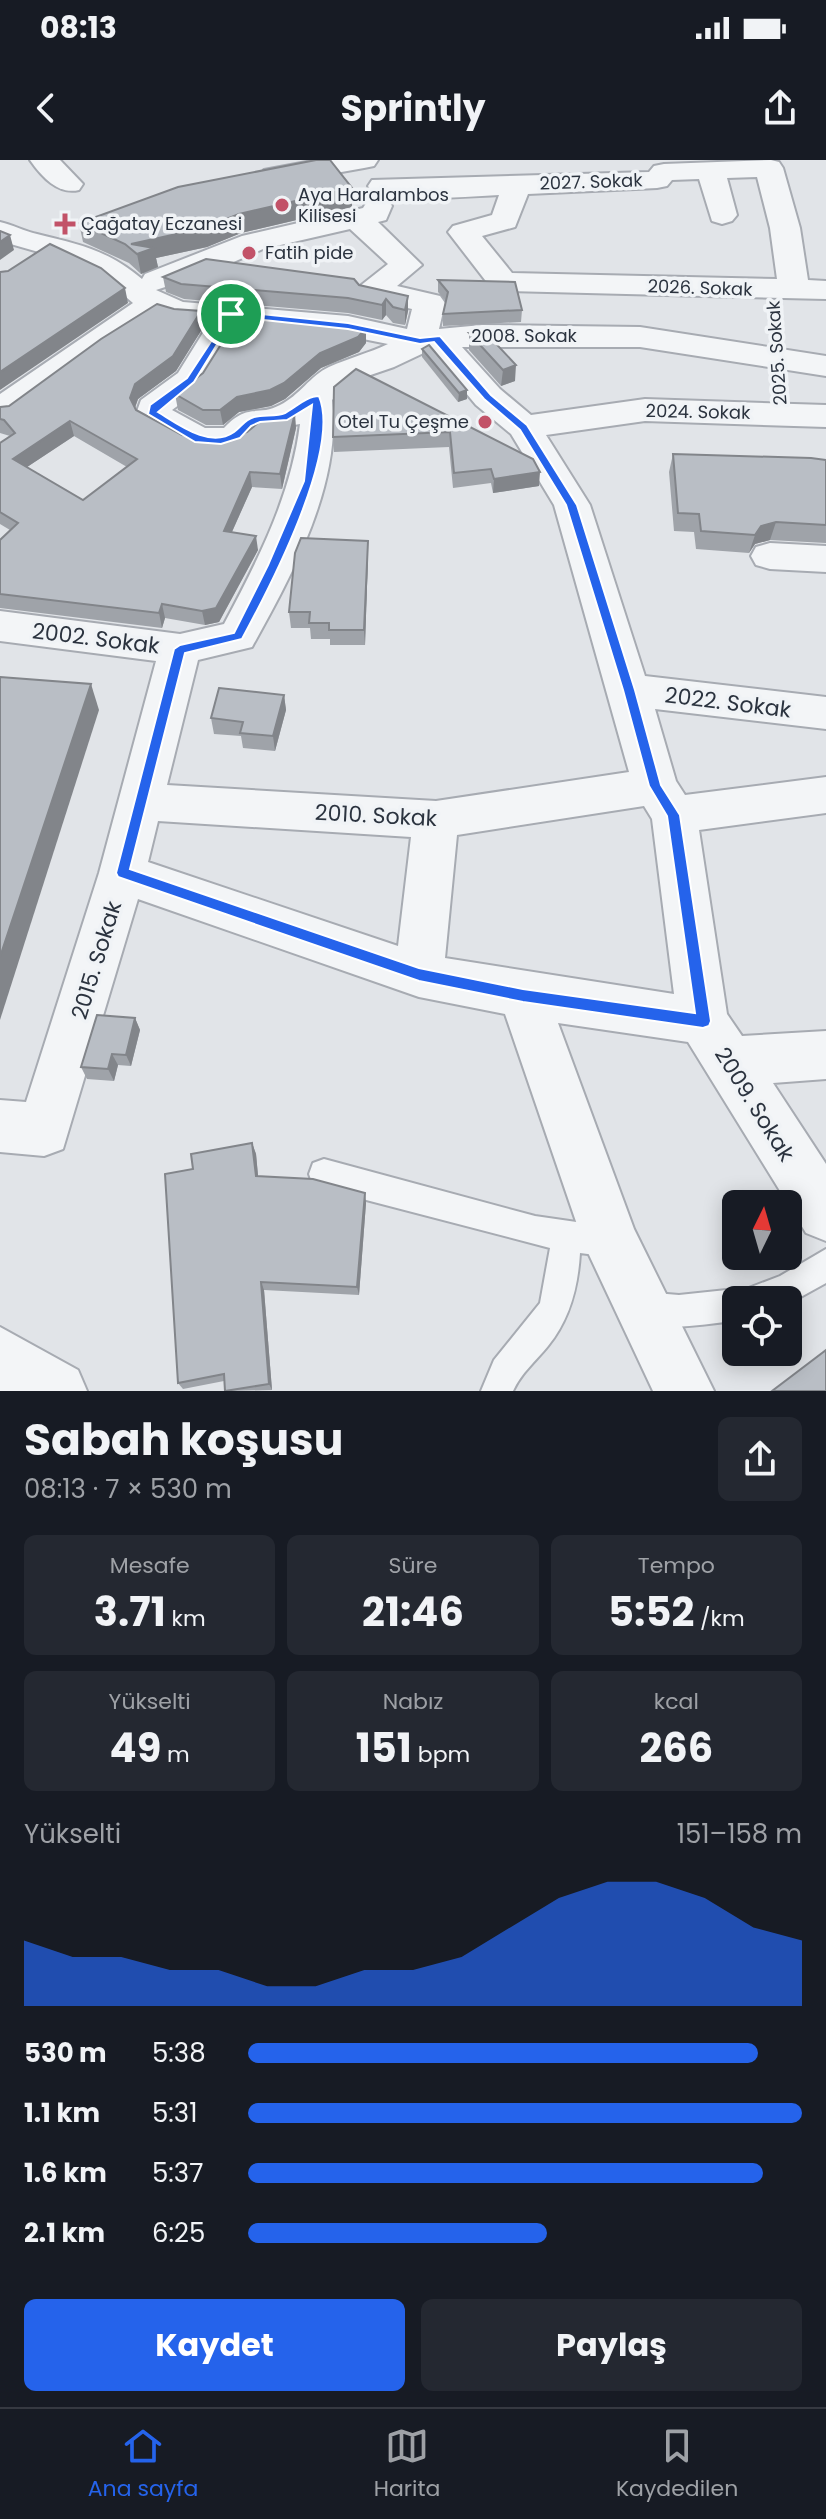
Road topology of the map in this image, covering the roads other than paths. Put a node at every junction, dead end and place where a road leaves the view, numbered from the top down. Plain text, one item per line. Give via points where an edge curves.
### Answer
1 (44, 160) edge
2 (371, 169) edge
3 (711, 171) junction
4 (250, 182) edge
5 (69, 184) dead end
6 (516, 185) junction
7 (722, 215) dead end
8 (357, 219) junction
9 (91, 225) edge
10 (0, 231) edge
11 (50, 244) junction
12 (12, 268) edge
13 (826, 290) edge
14 (146, 296) junction
15 (231, 314) junction
16 (778, 318) junction
17 (428, 340) junction
18 (826, 366) edge
19 (315, 398) junction
20 (0, 410) edge
21 (781, 415) junction
22 (826, 416) edge
23 (524, 427) junction
24 (770, 556) dead end
25 (826, 559) edge
26 (0, 626) edge
27 (180, 649) junction
28 (629, 690) junction
29 (826, 713) edge
30 (826, 795) edge
31 (664, 800) junction
32 (142, 802) junction
33 (436, 820) junction
34 (122, 873) junction
35 (419, 975) junction
36 (523, 995) junction
37 (716, 1041) junction
38 (826, 1055) edge
39 (22, 1128) edge
40 (324, 1174) dead end
41 (826, 1213) edge
42 (588, 1240) junction
43 (826, 1265) edge
44 (792, 1286) edge
45 (722, 1306) edge
46 (641, 1307) junction
47 (0, 1357) edge
48 (57, 1391) edge
49 (497, 1391) edge
50 (684, 1391) edge

1 - 5 street
2 - 4 street, 2027. Sokak
2 - 6 street, 2027. Sokak via 437,189
2 - 8 street via 376,214
3 - 6 street, 2027. Sokak via 664,172 657,180
3 - 7 street
3 - 16 street, 2027. Sokak via 769,168 785,228
6 - 16 street, 2026. Sokak via 505,221 463,232 503,282 574,283
8 - 14 street via 253,242
8 - 17 street via 407,265 371,290 429,303
9 - 11 street
10 - 11 street, 2008. Sokak
11 - 12 street
11 - 14 street, 2008. Sokak via 98,262
13 - 16 street, 2026. Sokak
14 - 15 street, 2008. Sokak via 177,311
14 - 20 street
15 - 17 street, 2008. Sokak
15 - 19 street via 191,380 153,408 153,414 198,439 221,440 259,419 284,418
16 - 17 street, 2008. Sokak via 640,337 482,335
16 - 18 street, 2008. Sokak
16 - 21 street, 2025. Sokak
17 - 19 street via 338,375
17 - 23 street, 2009. Sokak
19 - 27 street, 2002. Sokak via 319,411 309,481 238,636
21 - 22 street, 2024. Sokak
21 - 23 street, 2024. Sokak via 645,410
23 - 28 street, 2009. Sokak via 572,505
24 - 25 street
26 - 27 street, 2002. Sokak
27 - 32 street, 2015. Sokak
28 - 29 street, 2022. Sokak
28 - 31 street, 2009. Sokak
30 - 31 street, 2010. Sokak
31 - 33 street, 2010. Sokak
31 - 37 street, 2009. Sokak
32 - 33 street, 2010. Sokak
32 - 34 street, 2015. Sokak
33 - 35 street
34 - 35 street
34 - 39 street, 2015. Sokak
35 - 36 street
36 - 37 street
36 - 42 street
37 - 38 street
37 - 41 street, 2009. Sokak
40 - 42 lane
42 - 46 street
42 - 49 lane via 545,1325 510,1363
43 - 44 lane
45 - 46 lane via 679,1311
46 - 50 street
47 - 48 street

